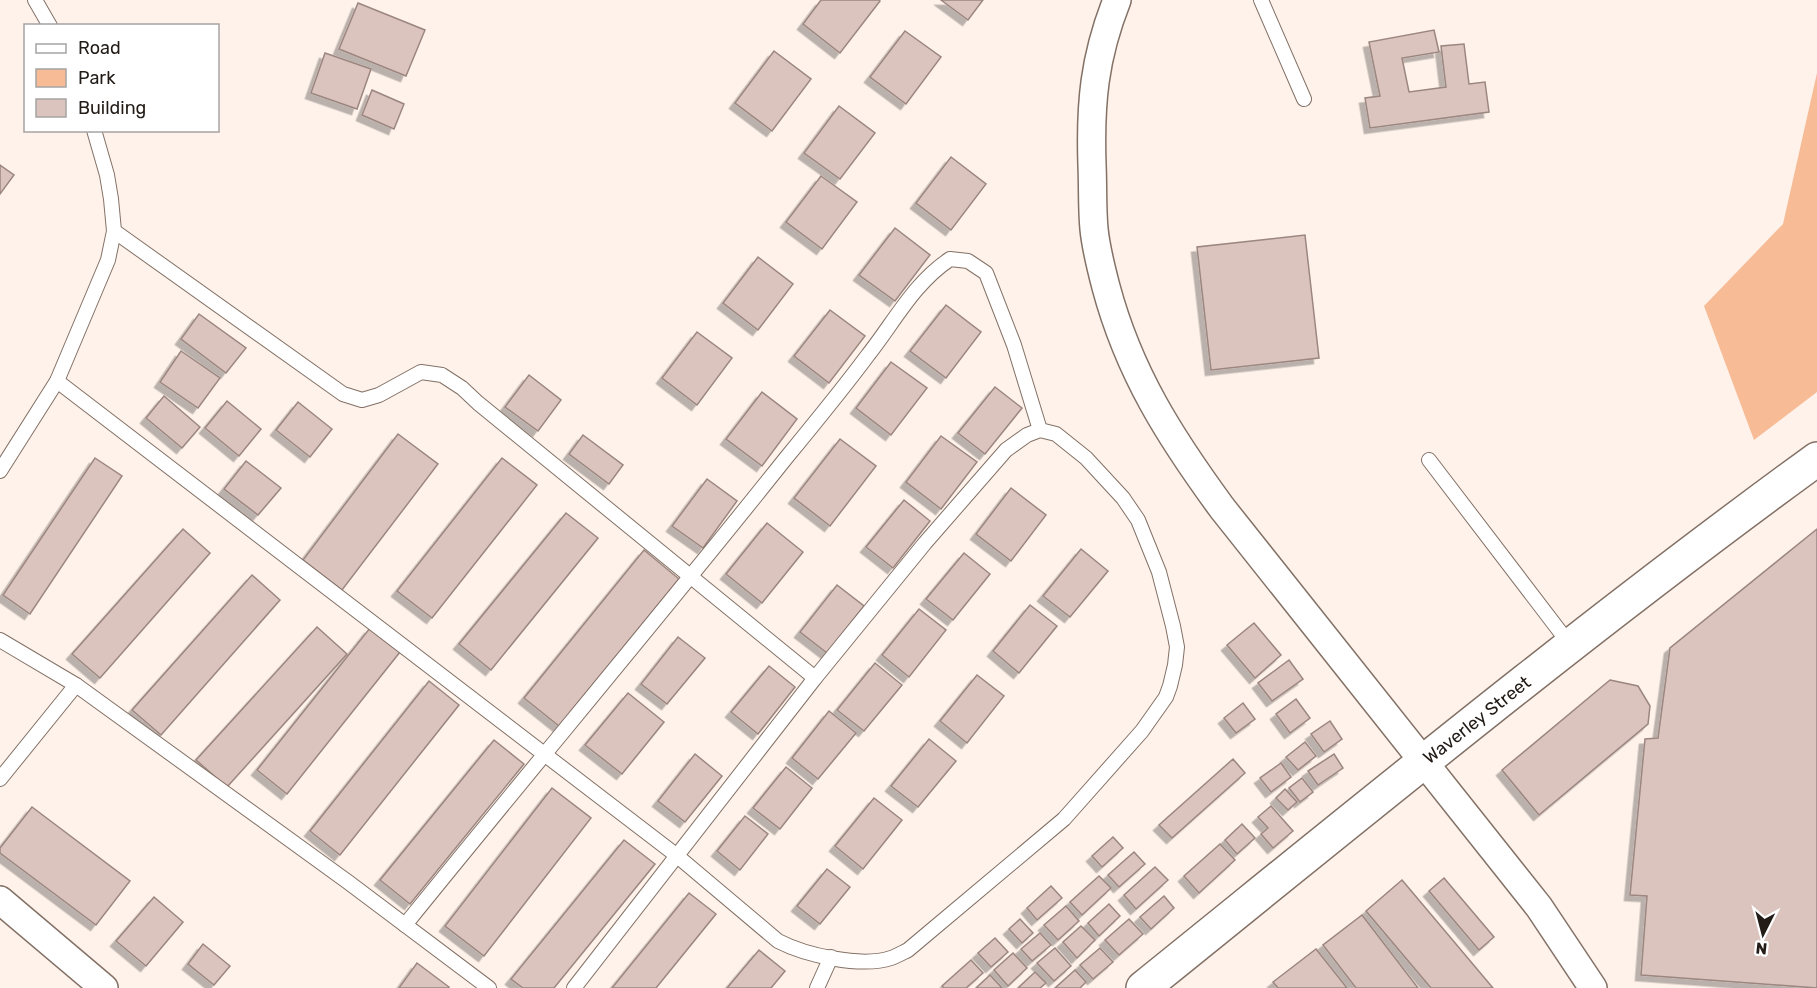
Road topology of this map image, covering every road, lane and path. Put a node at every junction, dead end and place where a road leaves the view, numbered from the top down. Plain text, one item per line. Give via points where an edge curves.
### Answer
1 (35, 0) edge
2 (1117, 0) edge
3 (1261, 0) edge
4 (49, 24) edge
5 (1304, 99) dead end
6 (95, 132) edge
7 (114, 231) junction
8 (57, 381) junction
9 (1040, 430) junction
10 (1817, 459) edge
11 (1429, 460) dead end
12 (0, 471) edge
13 (692, 576) junction
14 (0, 640) edge
15 (1571, 646) junction
16 (814, 678) junction
17 (76, 685) junction
18 (544, 753) junction
19 (1424, 761) junction
20 (0, 779) edge
21 (676, 855) junction
22 (0, 900) edge
23 (405, 925) junction
24 (831, 957) junction
25 (104, 988) edge
26 (489, 988) edge
27 (574, 988) edge
28 (817, 988) edge
29 (1143, 988) edge
30 (1593, 988) edge

1 - 4 lane
2 - 19 street via 1106,27 1093,85 1093,210 1100,263 1131,359 1155,409 1222,508
3 - 5 lane
6 - 7 lane via 107,175
7 - 8 lane via 108,260
7 - 13 lane via 343,394 362,400 420,372 442,375
8 - 12 lane
8 - 18 lane
9 - 13 lane via 1014,345 986,273 968,261 950,259 932,271 911,294 870,353
9 - 16 lane via 1006,450
9 - 24 lane via 1056,434 1086,458 1138,520 1166,596 1177,647 1166,698 1064,819 908,950 873,960
10 - 15 street, Waverley Street via 1693,549
11 - 15 lane
13 - 16 lane
13 - 18 lane
14 - 17 lane
15 - 19 street, Waverley Street
16 - 21 lane
17 - 20 lane
17 - 23 lane
18 - 21 lane
18 - 23 lane
19 - 29 street, Waverley Street
19 - 30 street via 1539,907
21 - 24 lane via 778,941
21 - 27 lane
22 - 25 street
23 - 26 lane
24 - 28 lane

